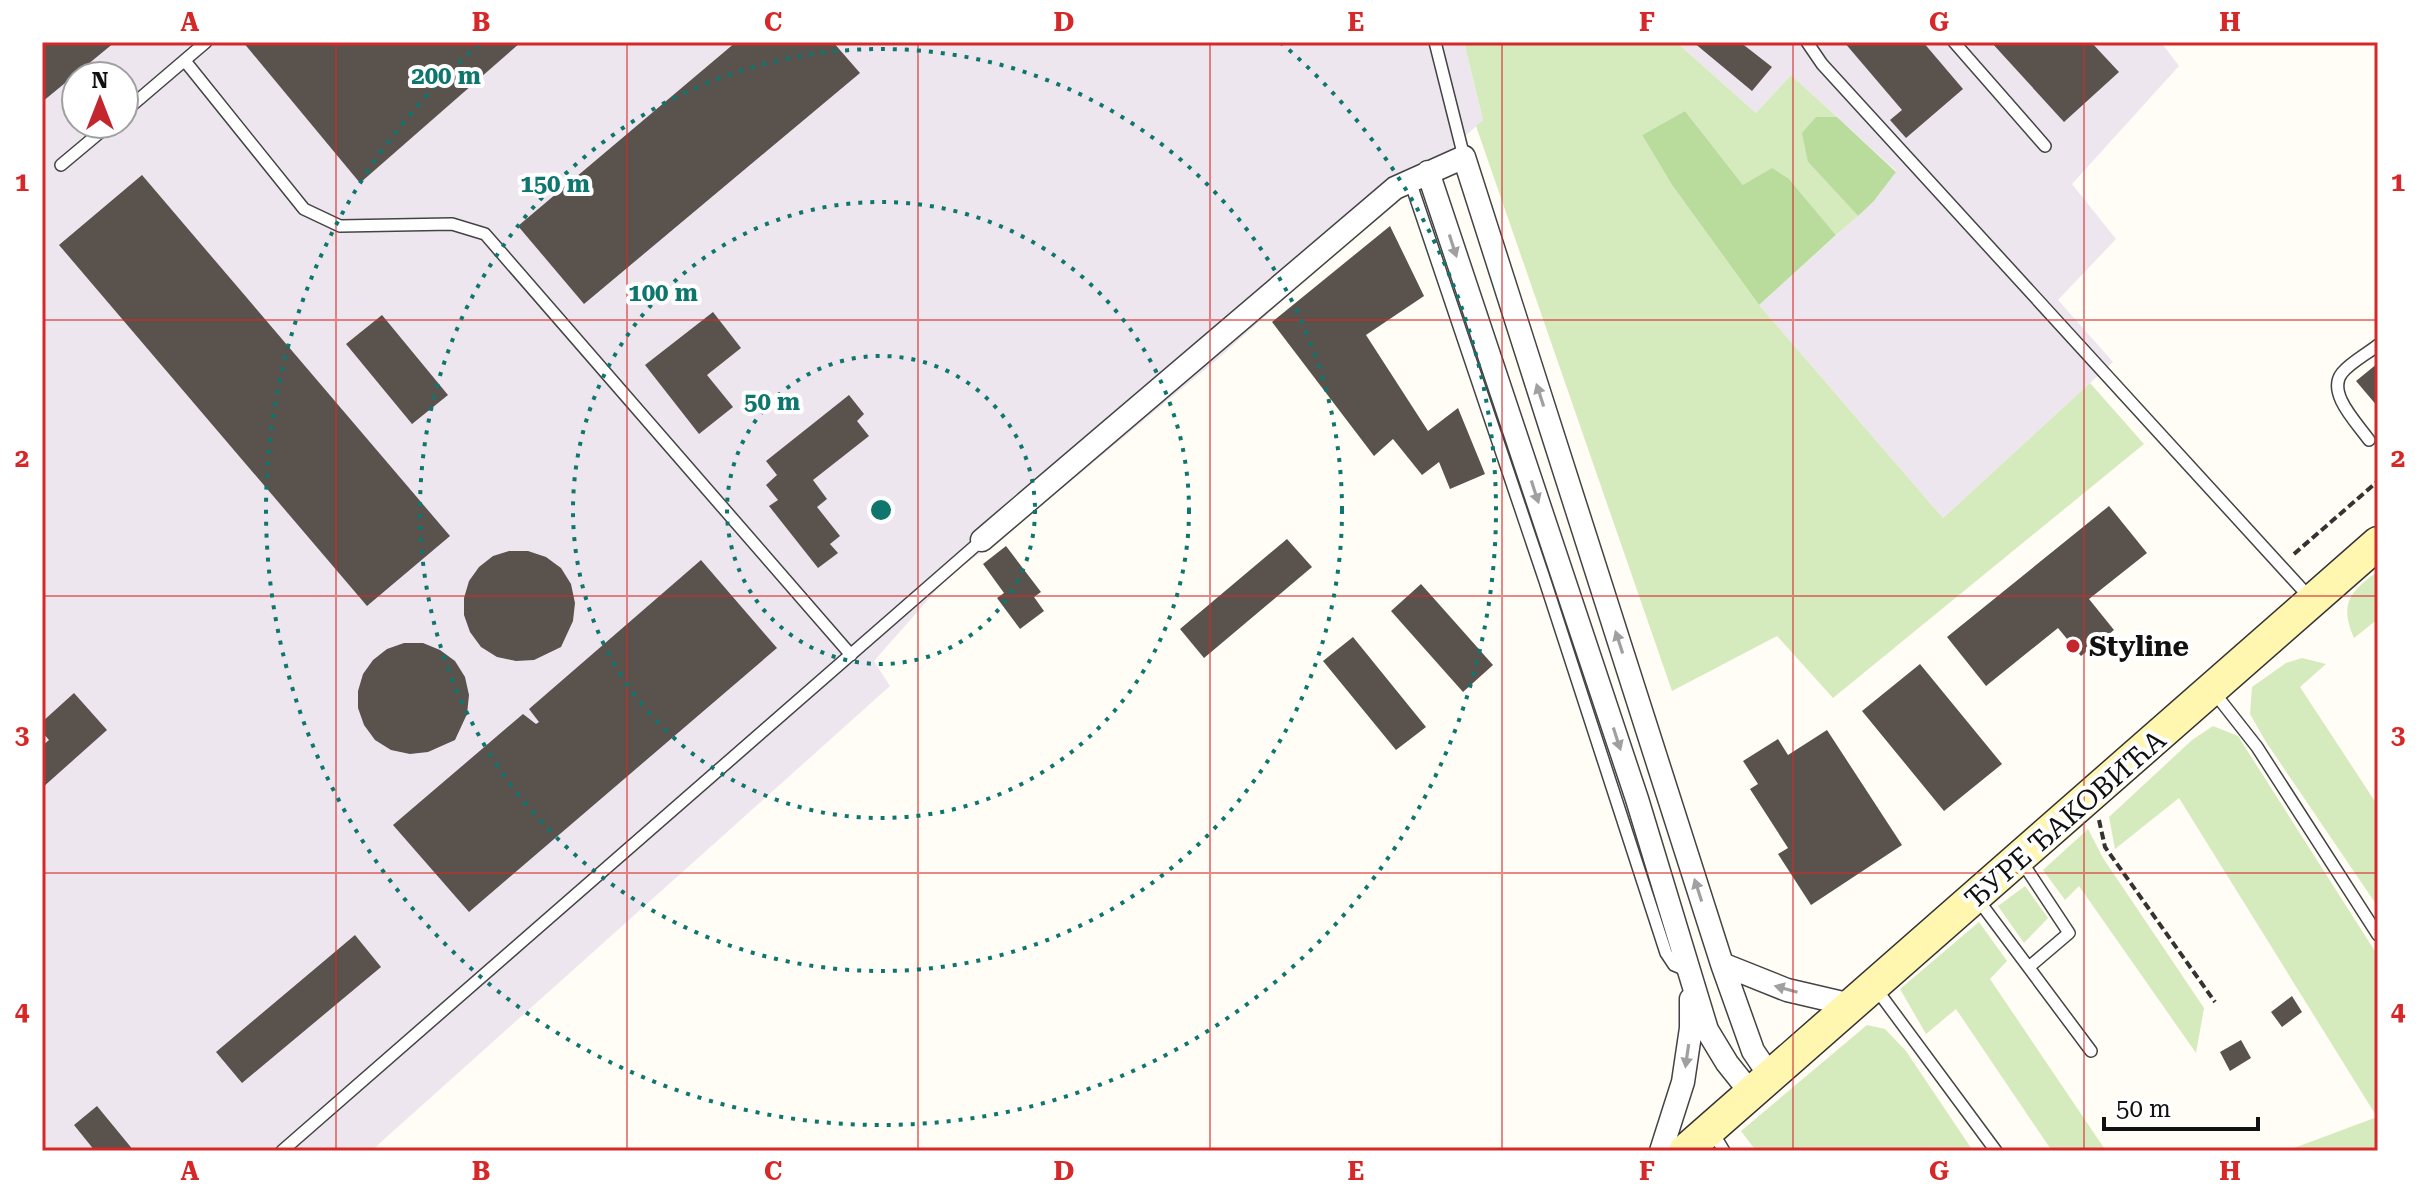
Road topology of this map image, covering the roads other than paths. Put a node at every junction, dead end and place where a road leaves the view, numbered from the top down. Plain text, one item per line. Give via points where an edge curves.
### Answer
1 (206, 42) edge
2 (1435, 42) edge
3 (1807, 42) edge
4 (1954, 42) edge
5 (185, 61) junction
6 (140, 99) edge
7 (91, 140) edge
8 (2045, 146) dead end
9 (1464, 157) junction
10 (61, 165) dead end
11 (1419, 176) junction
12 (2378, 345) edge
13 (2369, 440) dead end
14 (982, 540) joint
15 (2378, 543) edge
16 (2313, 601) junction
17 (851, 655) junction
18 (2212, 691) junction
19 (2020, 858) junction
20 (1976, 896) junction
21 (2378, 935) edge
22 (1722, 964) junction
23 (2029, 967) junction
24 (1690, 975) junction
25 (1864, 994) junction
26 (2091, 1051) dead end
27 (1760, 1085) junction
28 (1717, 1140) edge
29 (282, 1151) edge
30 (1661, 1151) edge
31 (1685, 1151) edge
32 (1996, 1151) edge

1 - 5 lane
2 - 9 lane
3 - 16 lane
4 - 8 lane
5 - 6 lane
5 - 17 lane via 304,209 340,226 452,224 485,234
7 - 10 lane
9 - 11 street
22 -> 9 street
11 - 14 street via 1395,188
11 -> 24 street via 1637,799
12 - 13 lane via 2343,372 2338,383 2340,398
14 - 17 lane
15 - 16 street, ЂУРЕ ЂАКОВИЋА
16 - 18 street, ЂУРЕ ЂАКОВИЋА
17 - 29 lane
18 - 19 street, ЂУРЕ ЂАКОВИЋА
18 - 21 lane via 2257,747
19 - 20 street, ЂУРЕ ЂАКОВИЋА
19 - 23 lane via 2069,933
20 - 23 lane
20 - 25 street, ЂУРЕ ЂАКОВИЋА
25 -> 22 street via 1847,1004 1787,990
22 - 27 street
23 - 26 lane
24 - 27 street via 1707,1030 1727,1063
24 -> 30 street via 1691,1028 1683,1082
25 - 27 street, ЂУРЕ ЂАКОВИЋА
25 - 32 lane
27 - 28 street, ЂУРЕ ЂАКОВИЋА
28 - 31 street, ЂУРЕ ЂАКОВИЋА

